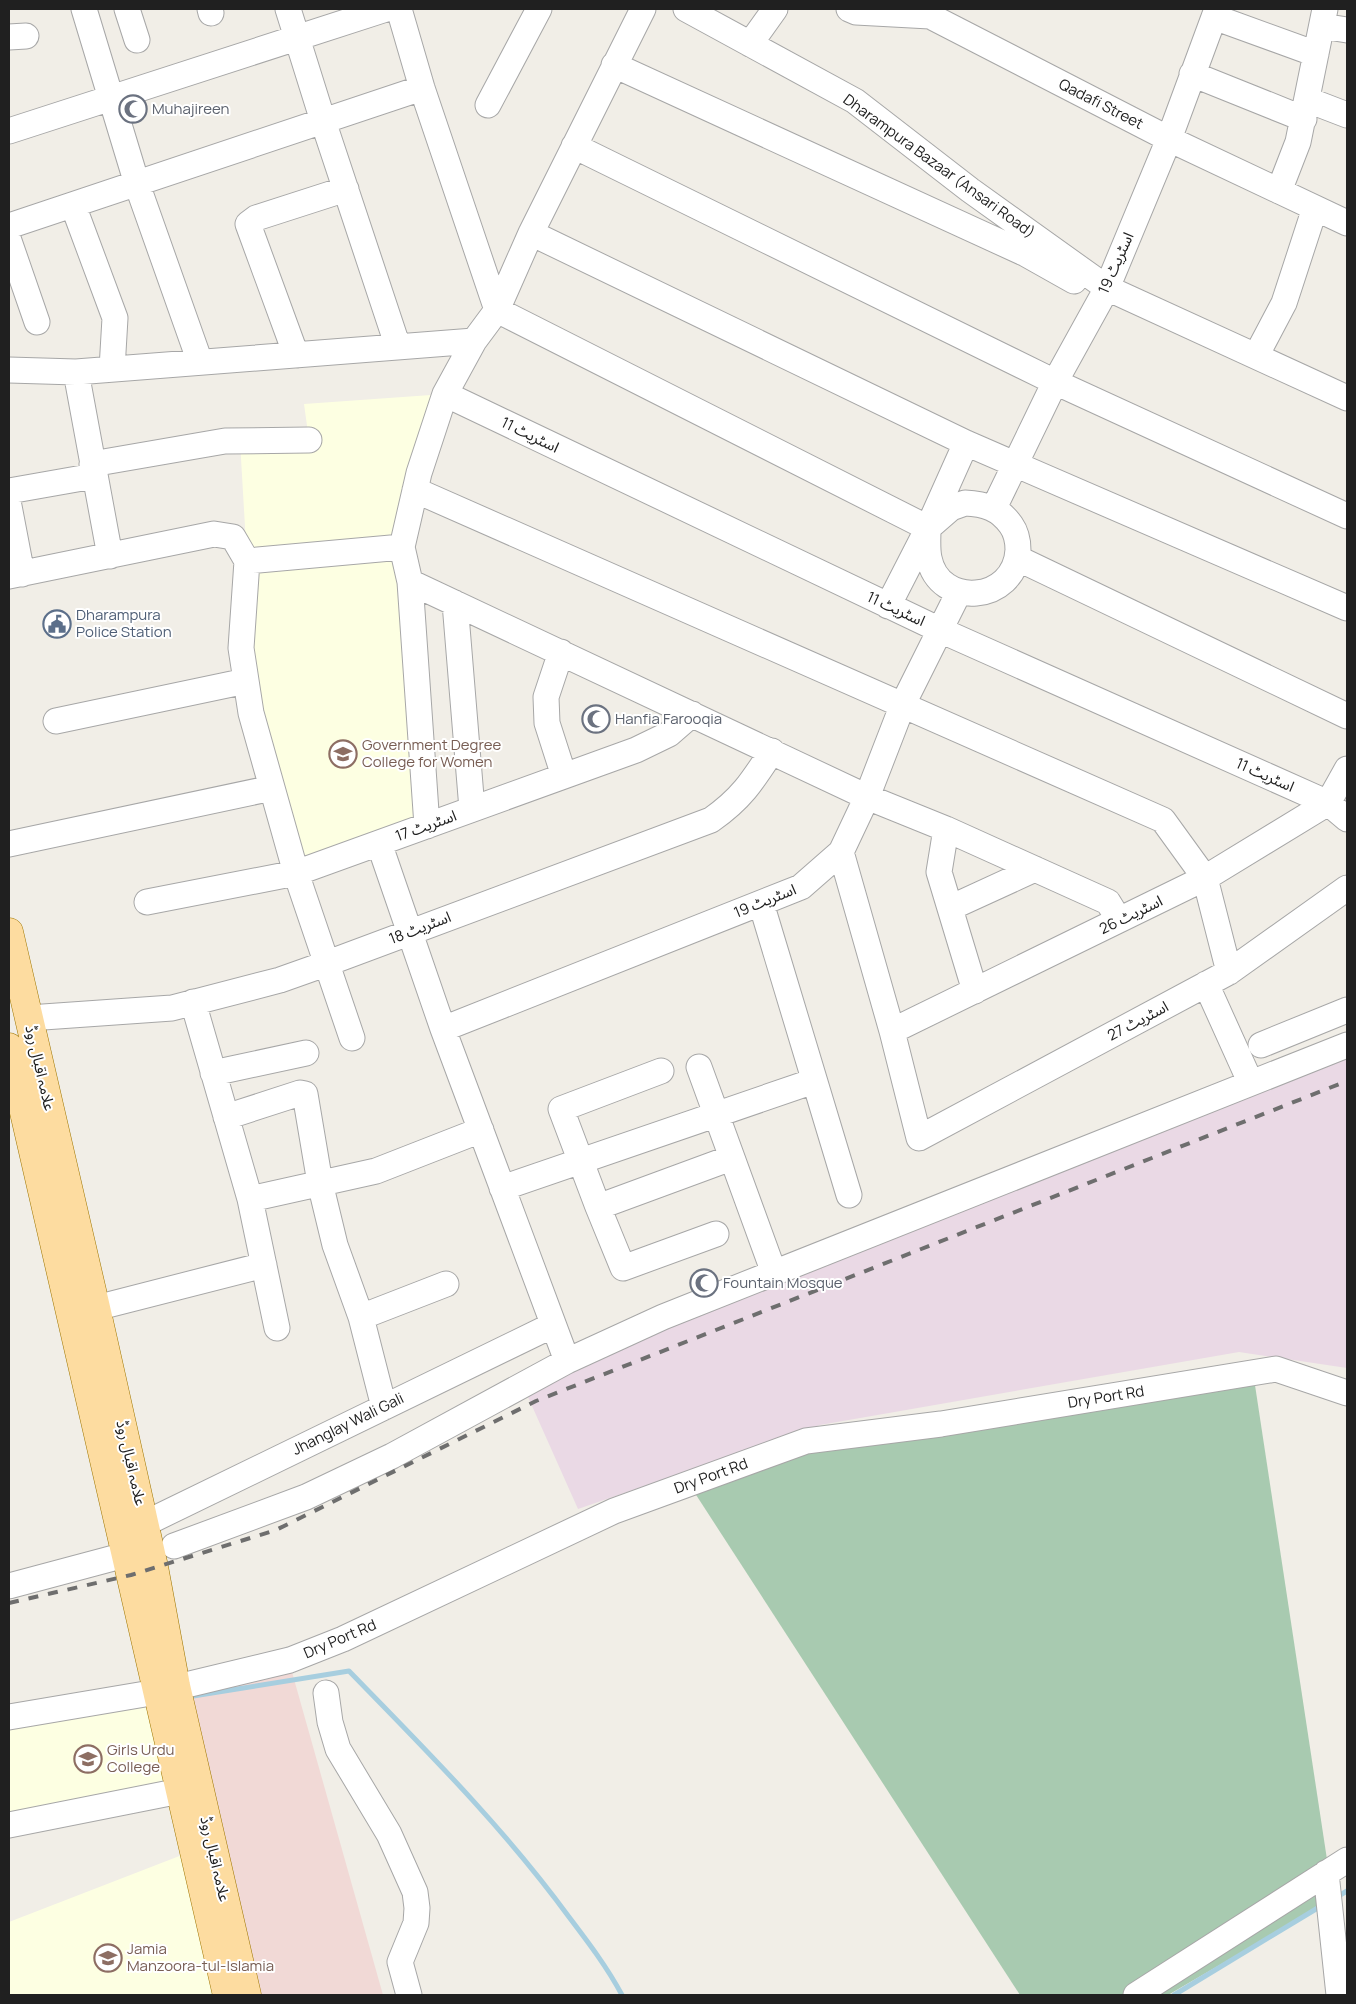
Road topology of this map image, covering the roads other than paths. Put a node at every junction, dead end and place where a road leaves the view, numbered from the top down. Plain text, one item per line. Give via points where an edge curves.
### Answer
1 (84, 9) edge
2 (127, 9) edge
3 (288, 9) edge
4 (386, 9) edge
5 (399, 9) edge
6 (540, 9) edge
7 (643, 9) edge
8 (686, 9) edge
9 (774, 9) edge
10 (859, 10) edge
11 (1215, 13) edge
12 (1323, 17) edge
13 (1347, 30) edge
14 (296, 37) junction
15 (137, 40) dead end
16 (750, 44) junction
17 (1316, 54) junction
18 (614, 65) junction
19 (1192, 74) junction
20 (422, 88) junction
21 (112, 97) junction
22 (488, 105) dead end
23 (1306, 109) junction
24 (1347, 115) edge
25 (323, 121) junction
26 (9, 131) edge
27 (1168, 139) junction
28 (574, 146) junction
29 (137, 184) junction
30 (346, 189) junction
31 (1279, 191) junction
32 (73, 205) junction
33 (1315, 208) junction
34 (1347, 223) edge
35 (9, 226) edge
36 (531, 233) junction
37 (9, 240) edge
38 (1105, 292) junction
39 (497, 310) junction
40 (37, 322) dead end
41 (474, 341) junction
42 (398, 347) junction
43 (296, 355) junction
44 (1256, 356) junction
45 (200, 362) junction
46 (112, 369) junction
47 (9, 370) edge
48 (76, 372) junction
49 (1054, 382) junction
50 (445, 394) junction
51 (1347, 398) edge
52 (309, 440) dead end
53 (966, 443) junction
54 (1015, 465) junction
55 (93, 470) junction
56 (415, 490) junction
57 (9, 492) edge
58 (9, 506) edge
59 (994, 508) junction
60 (1347, 516) edge
61 (928, 528) junction
62 (402, 547) junction
63 (110, 556) junction
64 (1018, 558) junction
65 (248, 561) junction
66 (16, 575) edge
67 (410, 582) junction
68 (959, 592) junction
69 (455, 603) junction
70 (888, 606) junction
71 (1347, 608) edge
72 (940, 630) junction
73 (560, 652) junction
74 (246, 682) junction
75 (903, 704) junction
76 (692, 714) junction
77 (1347, 716) edge
78 (56, 721) dead end
79 (772, 750) junction
80 (1347, 769) edge
81 (564, 776) junction
82 (272, 788) junction
83 (867, 797) junction
84 (1328, 803) junction
85 (472, 809) junction
86 (1347, 819) edge
87 (427, 826) junction
88 (946, 829) junction
89 (379, 843) junction
90 (9, 844) edge
91 (841, 852) junction
92 (1035, 869) junction
93 (296, 874) junction
94 (1205, 878) junction
95 (1347, 888) edge
96 (147, 902) dead end
97 (761, 903) junction
98 (950, 908) junction
99 (1119, 920) junction
100 (9, 932) edge
101 (410, 932) junction
102 (328, 963) junction
103 (1229, 972) junction
104 (1206, 984) junction
105 (975, 991) junction
106 (193, 1002) junction
107 (1347, 1010) edge
108 (29, 1018) junction
109 (443, 1029) junction
110 (892, 1031) junction
111 (352, 1038) dead end
112 (1347, 1044) edge
113 (1261, 1045) dead end
114 (9, 1047) edge
115 (306, 1053) dead end
116 (699, 1067) dead end
117 (661, 1071) dead end
118 (213, 1073) junction
119 (1248, 1077) dead end
120 (814, 1081) junction
121 (32, 1092) junction
122 (716, 1115) junction
123 (226, 1117) junction
124 (481, 1130) junction
125 (731, 1158) junction
126 (580, 1161) junction
127 (320, 1183) junction
128 (502, 1188) junction
129 (849, 1195) dead end
130 (250, 1199) junction
131 (598, 1207) junction
132 (716, 1234) dead end
133 (264, 1265) junction
134 (774, 1273) junction
135 (446, 1284) dead end
136 (96, 1308) junction
137 (361, 1317) junction
138 (553, 1325) junction
139 (277, 1328) dead end
140 (568, 1361) junction
141 (1347, 1393) edge
142 (384, 1407) junction
143 (144, 1524) junction
144 (174, 1546) dead end
145 (125, 1555) junction
146 (9, 1586) edge
147 (166, 1689) junction
148 (326, 1693) dead end
149 (9, 1717) edge
150 (180, 1791) junction
151 (9, 1825) edge
152 (1347, 1860) edge
153 (1328, 1888) junction
154 (227, 1995) edge
155 (247, 1995) edge
156 (409, 1995) edge
157 (1136, 1995) edge
158 (1339, 1995) edge

1 - 21 street
2 - 15 street
3 - 14 street
4 - 14 street
5 - 20 street
6 - 22 street
7 - 18 street
8 - 16 street, Dharampura Bazaar (Ansari Road)
9 - 16 street
10 - 27 street, Qadafi Street via 930,16
11 - 17 street
11 - 19 street, اسٹریٹ 19
12 - 13 street
12 - 17 street
14 - 21 street
14 - 25 street
16 - 38 street, Dharampura Bazaar (Ansari Road) via 855,101
17 - 23 street
18 - 28 street
18 - 38 street
19 - 23 street
19 - 27 street, اسٹریٹ 19
20 - 25 street
20 - 39 street
21 - 26 street
21 - 29 street
23 - 24 street
23 - 31 street via 1298,142
25 - 29 street
25 - 30 street
27 - 31 street, Qadafi Street
27 - 38 street, اسٹریٹ 19
28 - 36 street
28 - 49 street
29 - 32 street
29 - 45 street
30 - 42 street
30 - 43 street via 256,218 248,224
31 - 33 street, Qadafi Street
32 - 35 street
32 - 46 street via 115,318
33 - 34 street, Qadafi Street
33 - 44 street via 1284,303
36 - 39 street
36 - 53 street
37 - 40 street
38 - 44 street
38 - 49 street, اسٹریٹ 19
39 - 41 street
39 - 61 street
41 - 42 street
41 - 50 street
42 - 43 street
43 - 45 street
44 - 51 street
45 - 46 street
46 - 48 street
47 - 48 street
48 - 55 street
49 - 54 street, اسٹریٹ 19
49 - 60 street
50 - 56 street
50 - 70 street, اسٹریٹ 11
52 - 55 street via 225,441
53 - 54 street
53 - 61 street
54 - 59 street, اسٹریٹ 19
54 - 71 street
55 - 57 street
55 - 63 street
56 - 62 street
56 - 75 street
58 - 66 street
59 - 61 street via 980,504 951,508
59 - 64 street via 1014,529
61 - 68 street via 929,560 935,574 945,585
61 - 70 street
62 - 65 street
62 - 67 street
63 - 65 street via 214,534 233,537
63 - 66 street
64 - 68 street via 1002,584 974,594
64 - 77 street
65 - 74 street via 241,648
67 - 69 street
67 - 87 street
68 - 72 street, اسٹریٹ 19
69 - 73 street
69 - 85 street
70 - 72 street, اسٹریٹ 11
72 - 75 street, اسٹریٹ 19
72 - 84 street, اسٹریٹ 11
73 - 76 street
73 - 81 street via 546,698 547,722
74 - 78 street
74 - 82 street via 251,713
75 - 83 street, اسٹریٹ 19
75 - 94 street via 1163,820
76 - 79 street
76 - 81 street, اسٹریٹ 17 via 669,734 636,750
79 - 83 street
79 - 101 street, اسٹریٹ 18 via 748,789 711,820
80 - 84 street, اسٹریٹ 26
81 - 85 street, اسٹریٹ 17
82 - 90 street
82 - 93 street
83 - 88 street
83 - 91 street, اسٹریٹ 19
84 - 86 street, اسٹریٹ 11
84 - 94 street, اسٹریٹ 26
85 - 87 street, اسٹریٹ 17
87 - 89 street, اسٹریٹ 17
88 - 92 street
88 - 98 street via 939,872
89 - 93 street, اسٹریٹ 17
89 - 101 street
91 - 97 street, اسٹریٹ 19 via 801,887
91 - 110 street
92 - 98 street
92 - 99 street via 1108,902
93 - 96 street, اسٹریٹ 17
93 - 102 street
94 - 99 street, اسٹریٹ 26
94 - 103 street
95 - 103 street, اسٹریٹ 27
97 - 109 street, اسٹریٹ 19
97 - 120 street
98 - 105 street
99 - 105 street, اسٹریٹ 26
100 - 108 main road, علامہ اقبال روڈ
101 - 102 street, اسٹریٹ 18
101 - 109 street
102 - 106 street, اسٹریٹ 18 via 280,980
102 - 111 street
103 - 104 street, اسٹریٹ 27
104 - 110 street, اسٹریٹ 27 via 919,1138
104 - 119 street
105 - 110 street, اسٹریٹ 26
106 - 108 street, اسٹریٹ 18 via 172,1008
106 - 118 street
107 - 113 street
108 - 121 main road, علامہ اقبال روڈ
109 - 124 street
112 - 134 street
114 - 121 main road, علامہ اقبال روڈ
115 - 118 street
116 - 122 street
117 - 126 street via 562,1109
118 - 123 street
120 - 122 street
120 - 129 street
121 - 136 main road, علامہ اقبال روڈ
121 - 145 main road, علامہ اقبال روڈ
122 - 125 street
122 - 126 street
123 - 127 street via 300,1093 306,1094
123 - 130 street
124 - 127 street via 376,1171
124 - 128 street
125 - 131 street
125 - 134 street
126 - 128 street
126 - 131 street
127 - 130 street
127 - 137 street via 335,1245
128 - 138 street
130 - 133 street
131 - 132 street via 623,1268
133 - 136 street
133 - 139 street
134 - 140 street via 663,1317
135 - 137 street
136 - 143 main road, علامہ اقبال روڈ
137 - 142 street
138 - 140 street
138 - 142 street, Jhanglay Wali Gali
140 - 144 street via 392,1456 306,1497
141 - 147 street, Dry Port Rd via 1276,1368 940,1424 806,1441 614,1511 342,1639 299,1656
142 - 143 street, Jhanglay Wali Gali
143 - 147 main road, علامہ اقبال روڈ
145 - 146 street
145 - 147 main road, علامہ اقبال روڈ
147 - 149 street, Dry Port Rd
147 - 150 main road, علامہ اقبال روڈ
147 - 155 main road, علامہ اقبال روڈ
148 - 156 street via 338,1749 389,1834 415,1892 416,1923 400,1962
150 - 151 street
150 - 154 main road, علامہ اقبال روڈ
152 - 153 street
153 - 157 street
153 - 158 street

